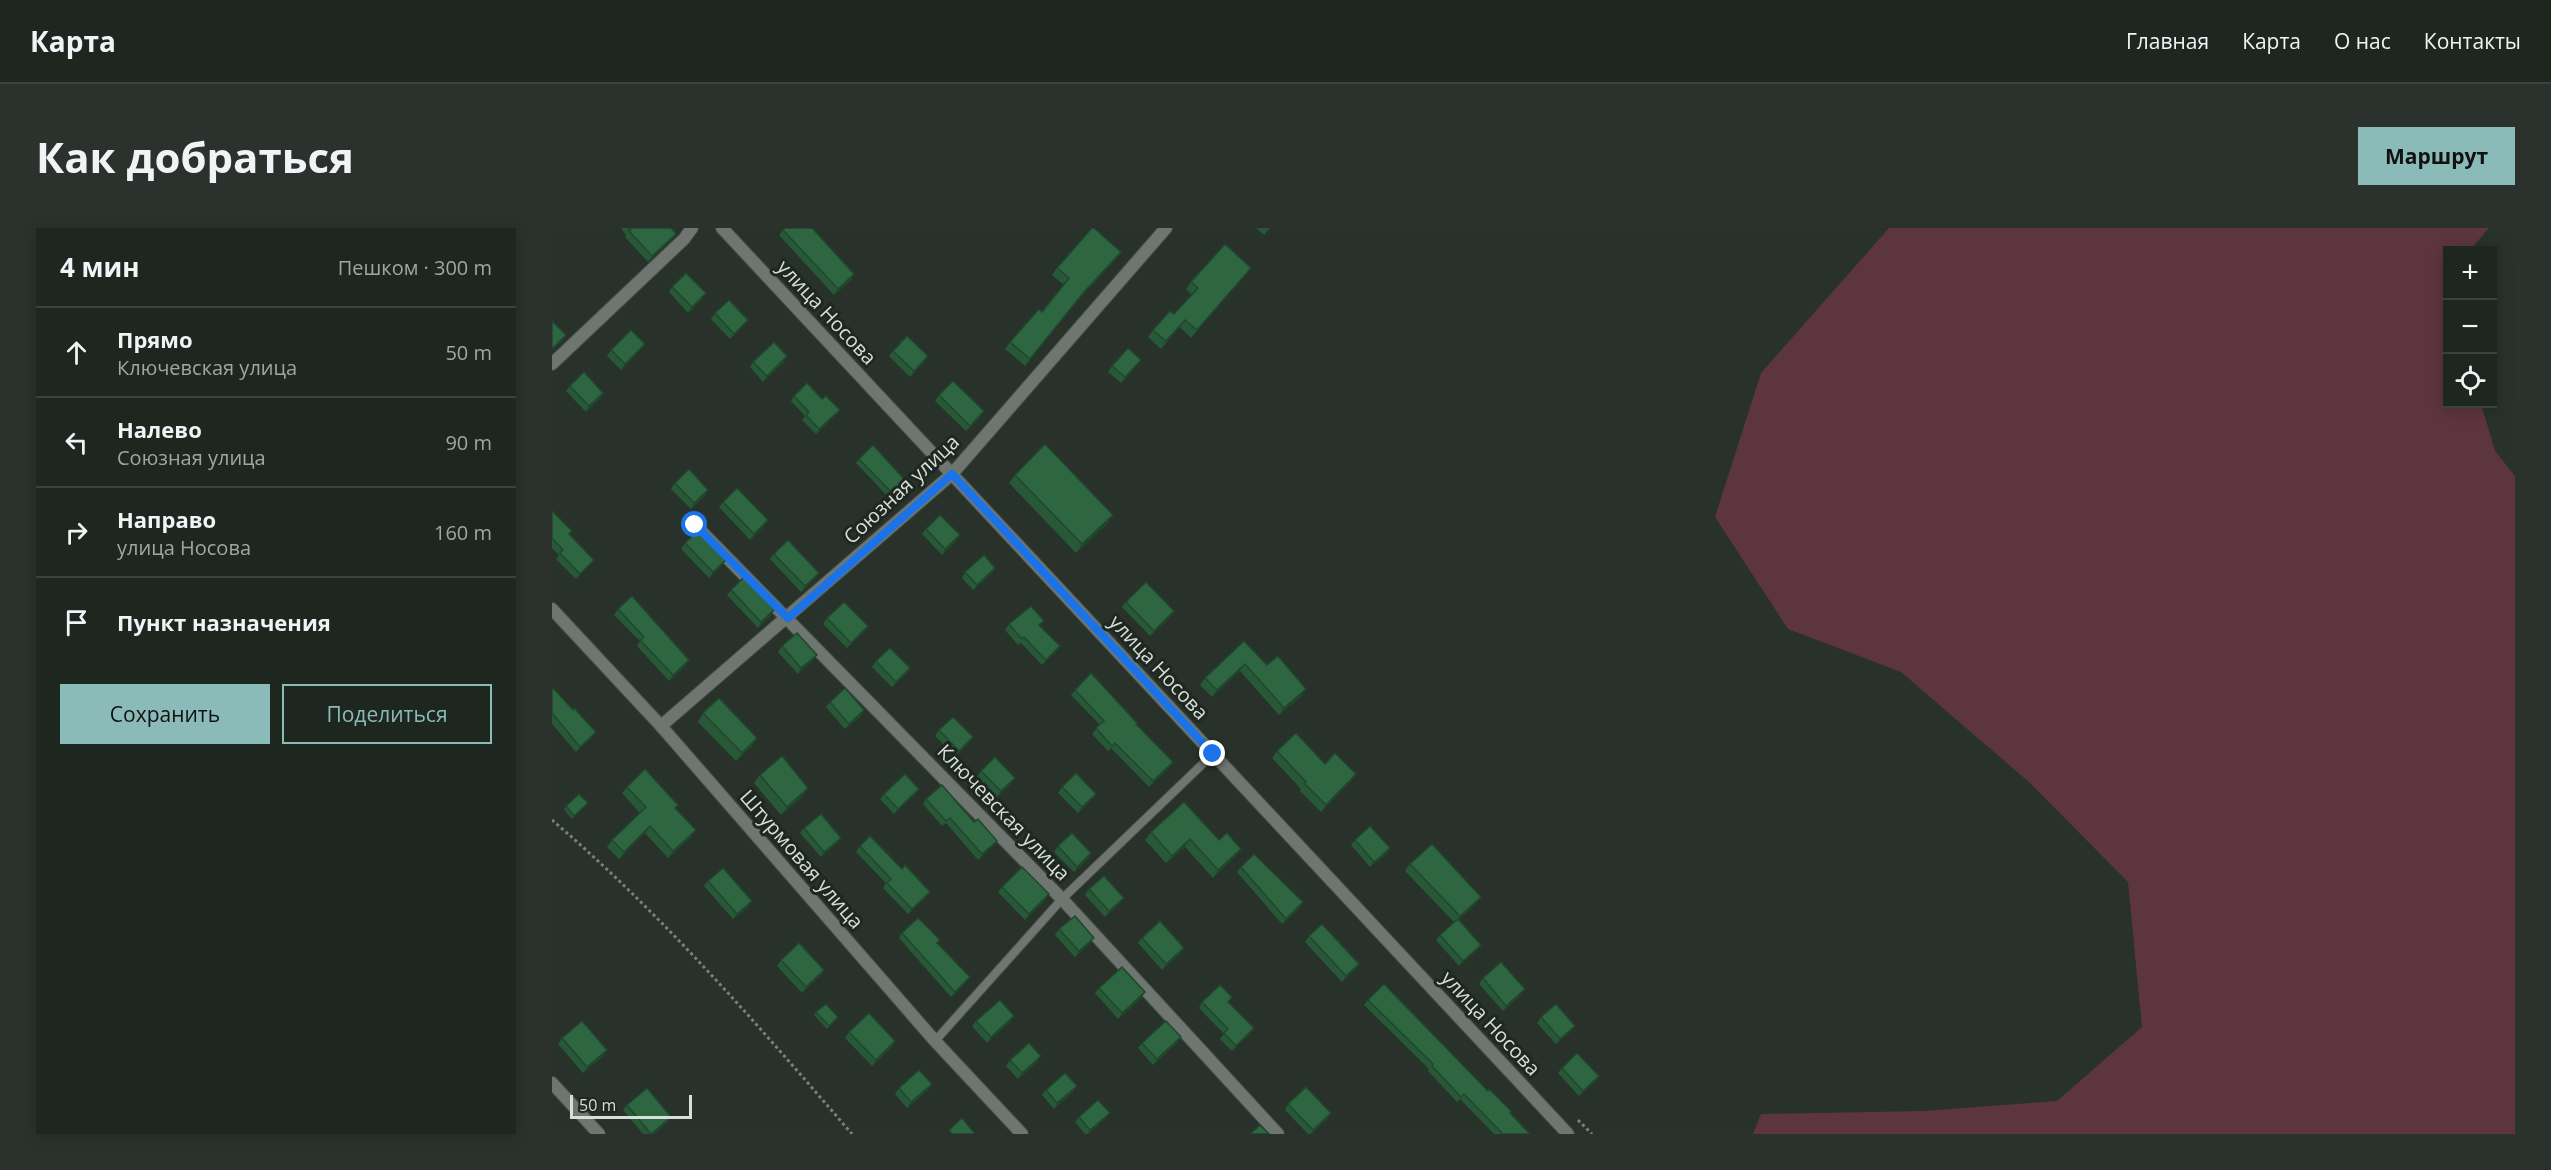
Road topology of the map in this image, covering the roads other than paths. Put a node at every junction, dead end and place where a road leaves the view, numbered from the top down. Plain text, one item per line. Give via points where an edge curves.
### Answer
1 (692, 228) edge
2 (722, 228) edge
3 (1166, 228) edge
4 (552, 364) edge
5 (952, 474) junction
6 (695, 525) dead end
7 (552, 609) edge
8 (788, 618) junction
9 (661, 726) junction
10 (1213, 754) junction
11 (1062, 899) junction
12 (935, 1041) junction
13 (552, 1083) edge
14 (599, 1134) edge
15 (1022, 1134) edge
16 (1278, 1134) edge
17 (1568, 1134) edge

1 - 4 street
2 - 5 street, улица Носова
3 - 5 street, Союзная улица
5 - 8 street, Союзная улица
5 - 10 street, улица Носова
6 - 8 street, Ключевская улица
7 - 9 street, Штурмовая улица
8 - 9 street, Союзная улица
8 - 11 street, Ключевская улица
9 - 12 street, Штурмовая улица
10 - 11 lane
10 - 17 street, улица Носова
11 - 12 lane
11 - 16 street, Ключевская улица
12 - 15 street, Штурмовая улица
13 - 14 street

